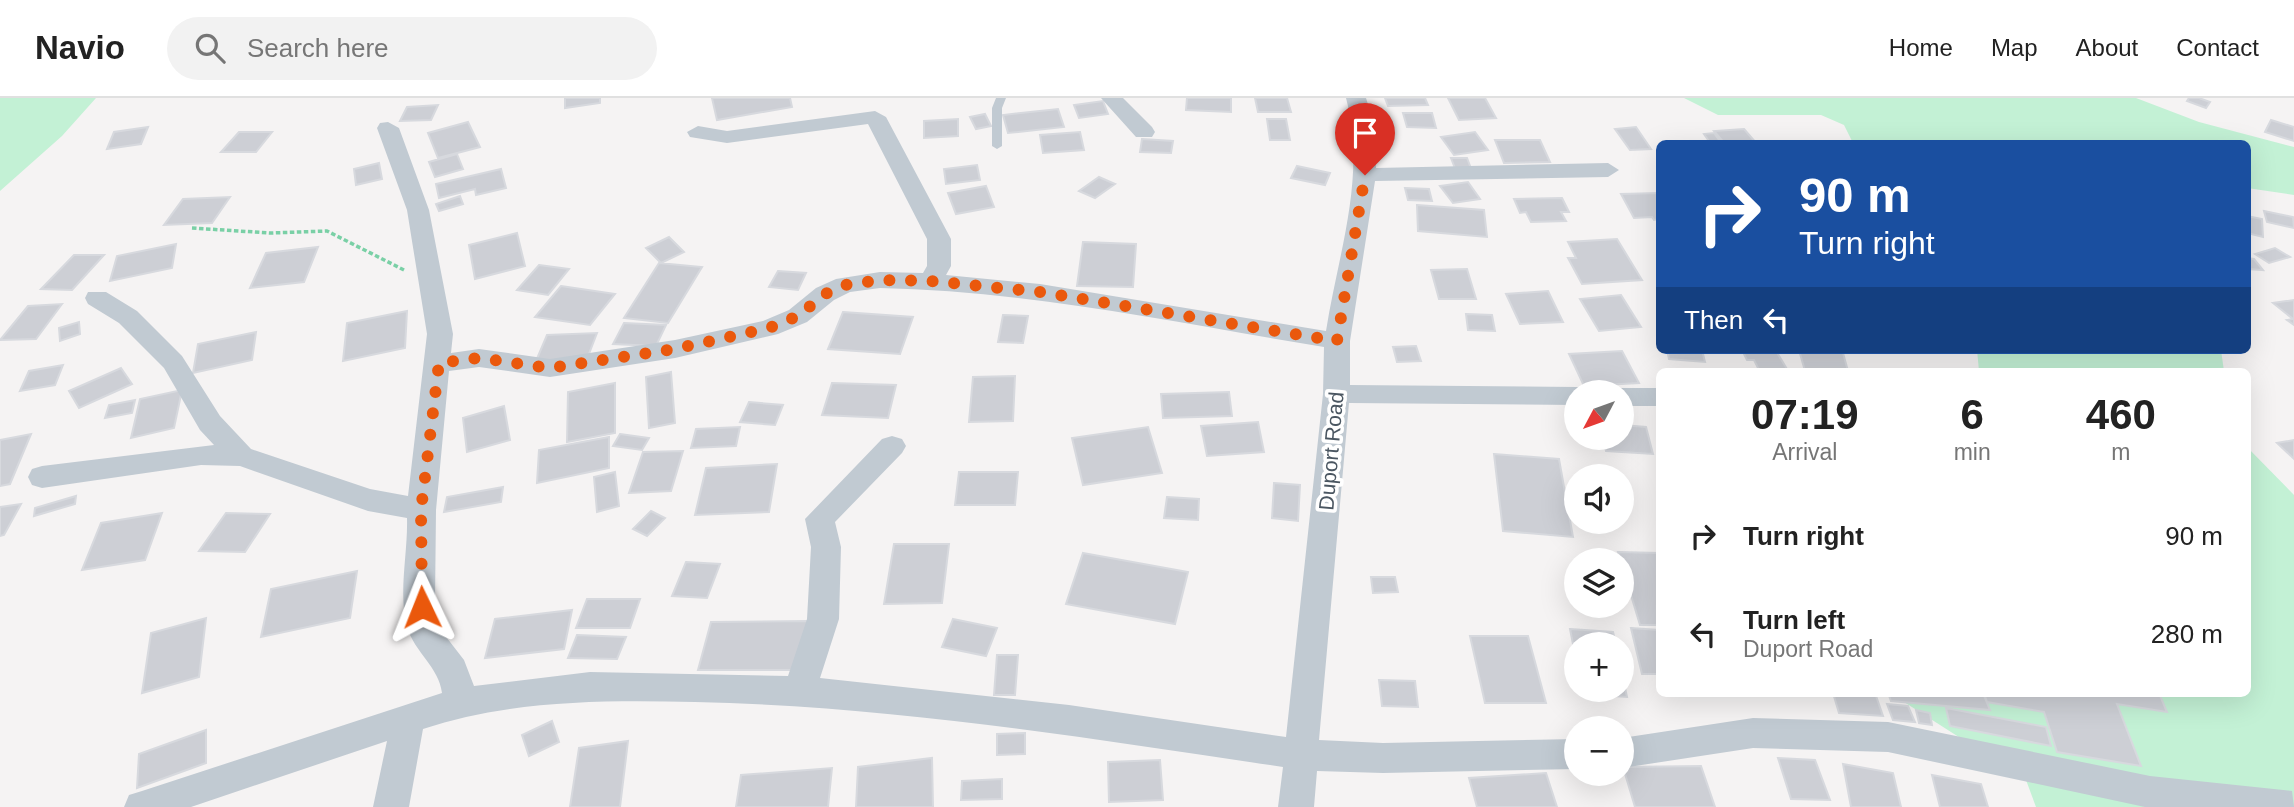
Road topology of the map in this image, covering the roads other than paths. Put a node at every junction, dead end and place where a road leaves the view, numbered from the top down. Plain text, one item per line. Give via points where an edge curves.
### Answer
1 (1001, 98) edge
2 (1111, 98) edge
3 (1356, 98) edge
4 (388, 128) dead end
5 (698, 132) dead end
6 (1144, 132) dead end
7 (997, 146) dead end
8 (1608, 170) dead end
9 (1365, 175) junction
10 (931, 281) junction
11 (97, 298) dead end
12 (1337, 341) junction
13 (439, 363) junction
14 (1336, 394) junction
15 (1564, 396) edge
16 (1634, 397) edge
17 (1656, 397) edge
18 (892, 446) dead end
19 (241, 456) junction
20 (42, 477) dead end
21 (421, 510) junction
22 (799, 690) junction
23 (460, 702) junction
24 (408, 718) junction
25 (1634, 751) edge
26 (1564, 754) edge
27 (1302, 755) junction
28 (142, 807) edge
29 (391, 807) edge
30 (1296, 807) edge
31 (2292, 807) edge

1 - 7 lane
2 - 6 street
3 - 9 street, Duport Road via 1361,109
4 - 13 street via 418,210 440,334
5 - 10 street via 727,137 875,117 939,239 939,266
8 - 9 street
9 - 12 street, Duport Road
10 - 12 street via 1040,292
10 - 13 street via 845,285 798,316 769,328 580,365 550,368 479,358
11 - 19 street via 128,317 173,362 210,423
12 - 14 street, Duport Road
13 - 21 street
14 - 15 street
14 - 27 street, Duport Road
16 - 17 street
18 - 22 street via 820,519 826,547 823,619
19 - 20 street via 201,455
19 - 21 street via 368,500
21 - 23 street via 419,585 424,629 455,673
22 - 23 street via 590,685
22 - 27 street via 1069,720
23 - 24 street
24 - 28 street
24 - 29 street
25 - 31 street via 1752,733 1888,737 2150,792
26 - 27 street
27 - 30 street, Duport Road

